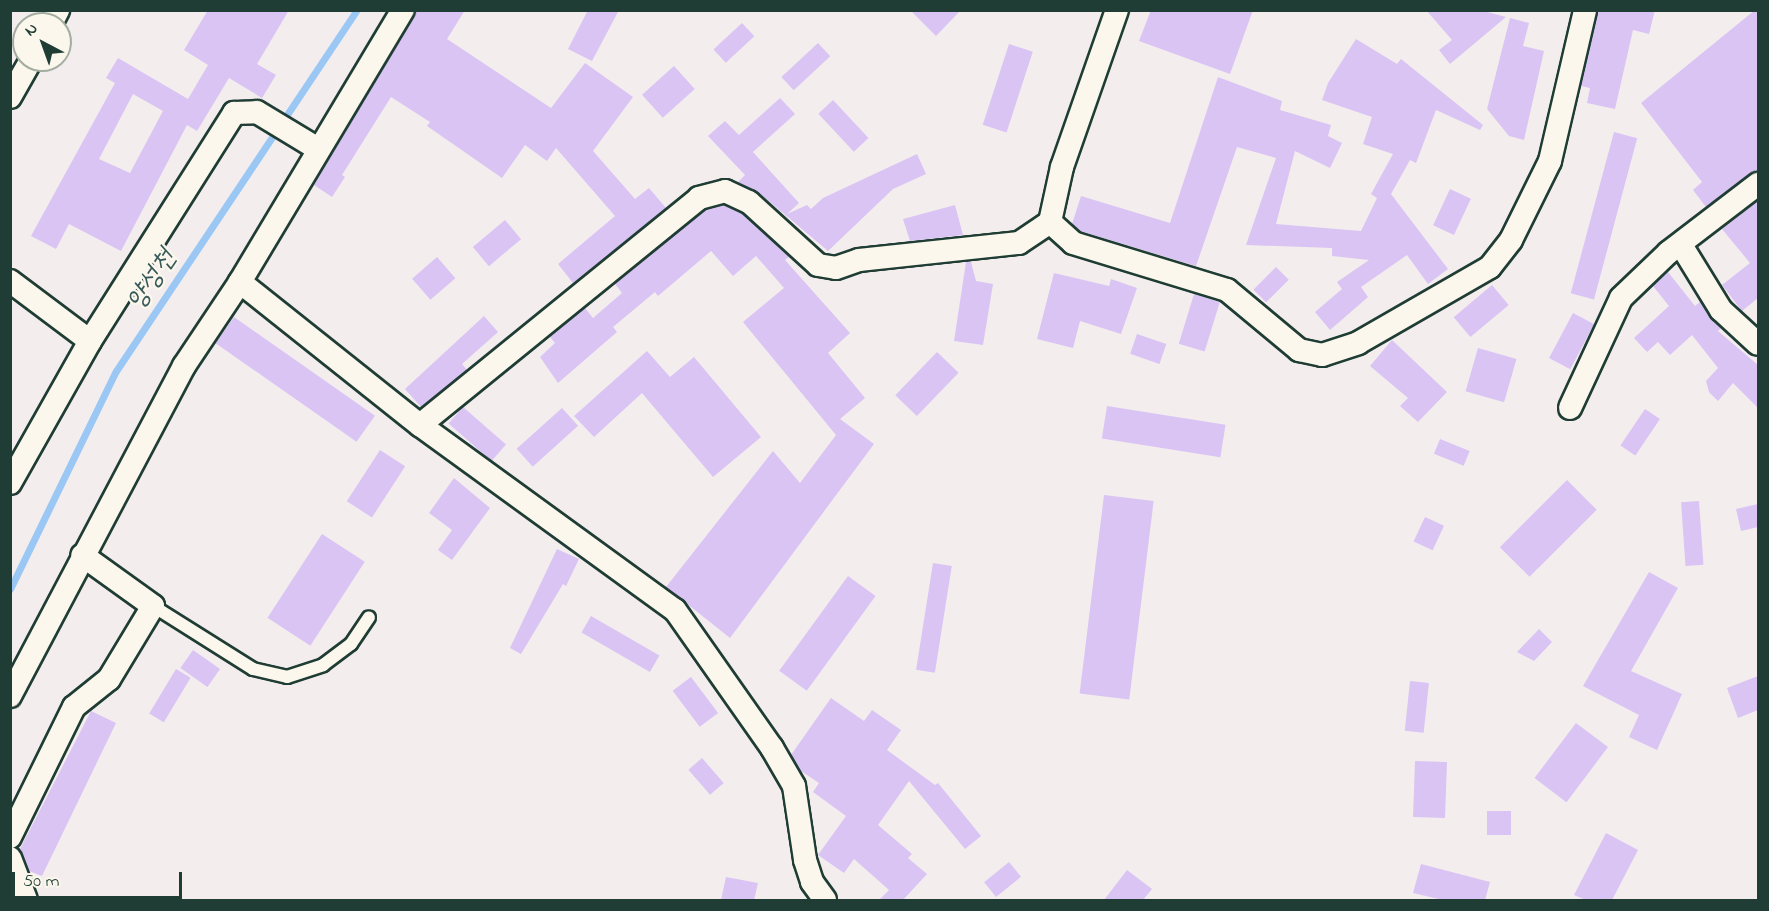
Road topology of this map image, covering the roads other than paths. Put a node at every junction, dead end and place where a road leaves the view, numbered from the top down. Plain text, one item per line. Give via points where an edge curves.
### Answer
1 (403, 10) edge
2 (1117, 10) edge
3 (1585, 10) edge
4 (24, 72) edge
5 (10, 98) edge
6 (310, 143) junction
7 (1758, 184) edge
8 (1050, 222) junction
9 (1681, 245) junction
10 (10, 281) edge
11 (240, 282) junction
12 (90, 341) junction
13 (1758, 344) edge
14 (1570, 408) dead end
15 (420, 425) junction
16 (10, 483) edge
17 (82, 555) junction
18 (153, 606) junction
19 (369, 617) dead end
20 (10, 696) edge
21 (12, 826) edge
22 (10, 858) edge
23 (819, 898) edge
24 (26, 900) edge

1 - 6 street
2 - 8 street via 1062,167
3 - 8 street via 1550,161 1511,240 1490,267 1358,343 1322,355 1299,350 1227,290 1073,243
4 - 5 street
6 - 11 street
6 - 12 street via 257,112 234,113
7 - 9 street
8 - 15 street via 1019,243 859,260 836,268 818,265 749,202 725,191 699,198 478,373
9 - 13 street via 1721,310
9 - 14 street via 1621,298
10 - 12 street
11 - 15 street
11 - 17 street via 184,366
12 - 16 street
15 - 23 street via 675,610 772,748 794,786 805,860
17 - 18 street
17 - 20 street
18 - 19 lane via 254,669 287,677 323,665 351,644
18 - 21 street via 109,678 74,707
22 - 24 street

